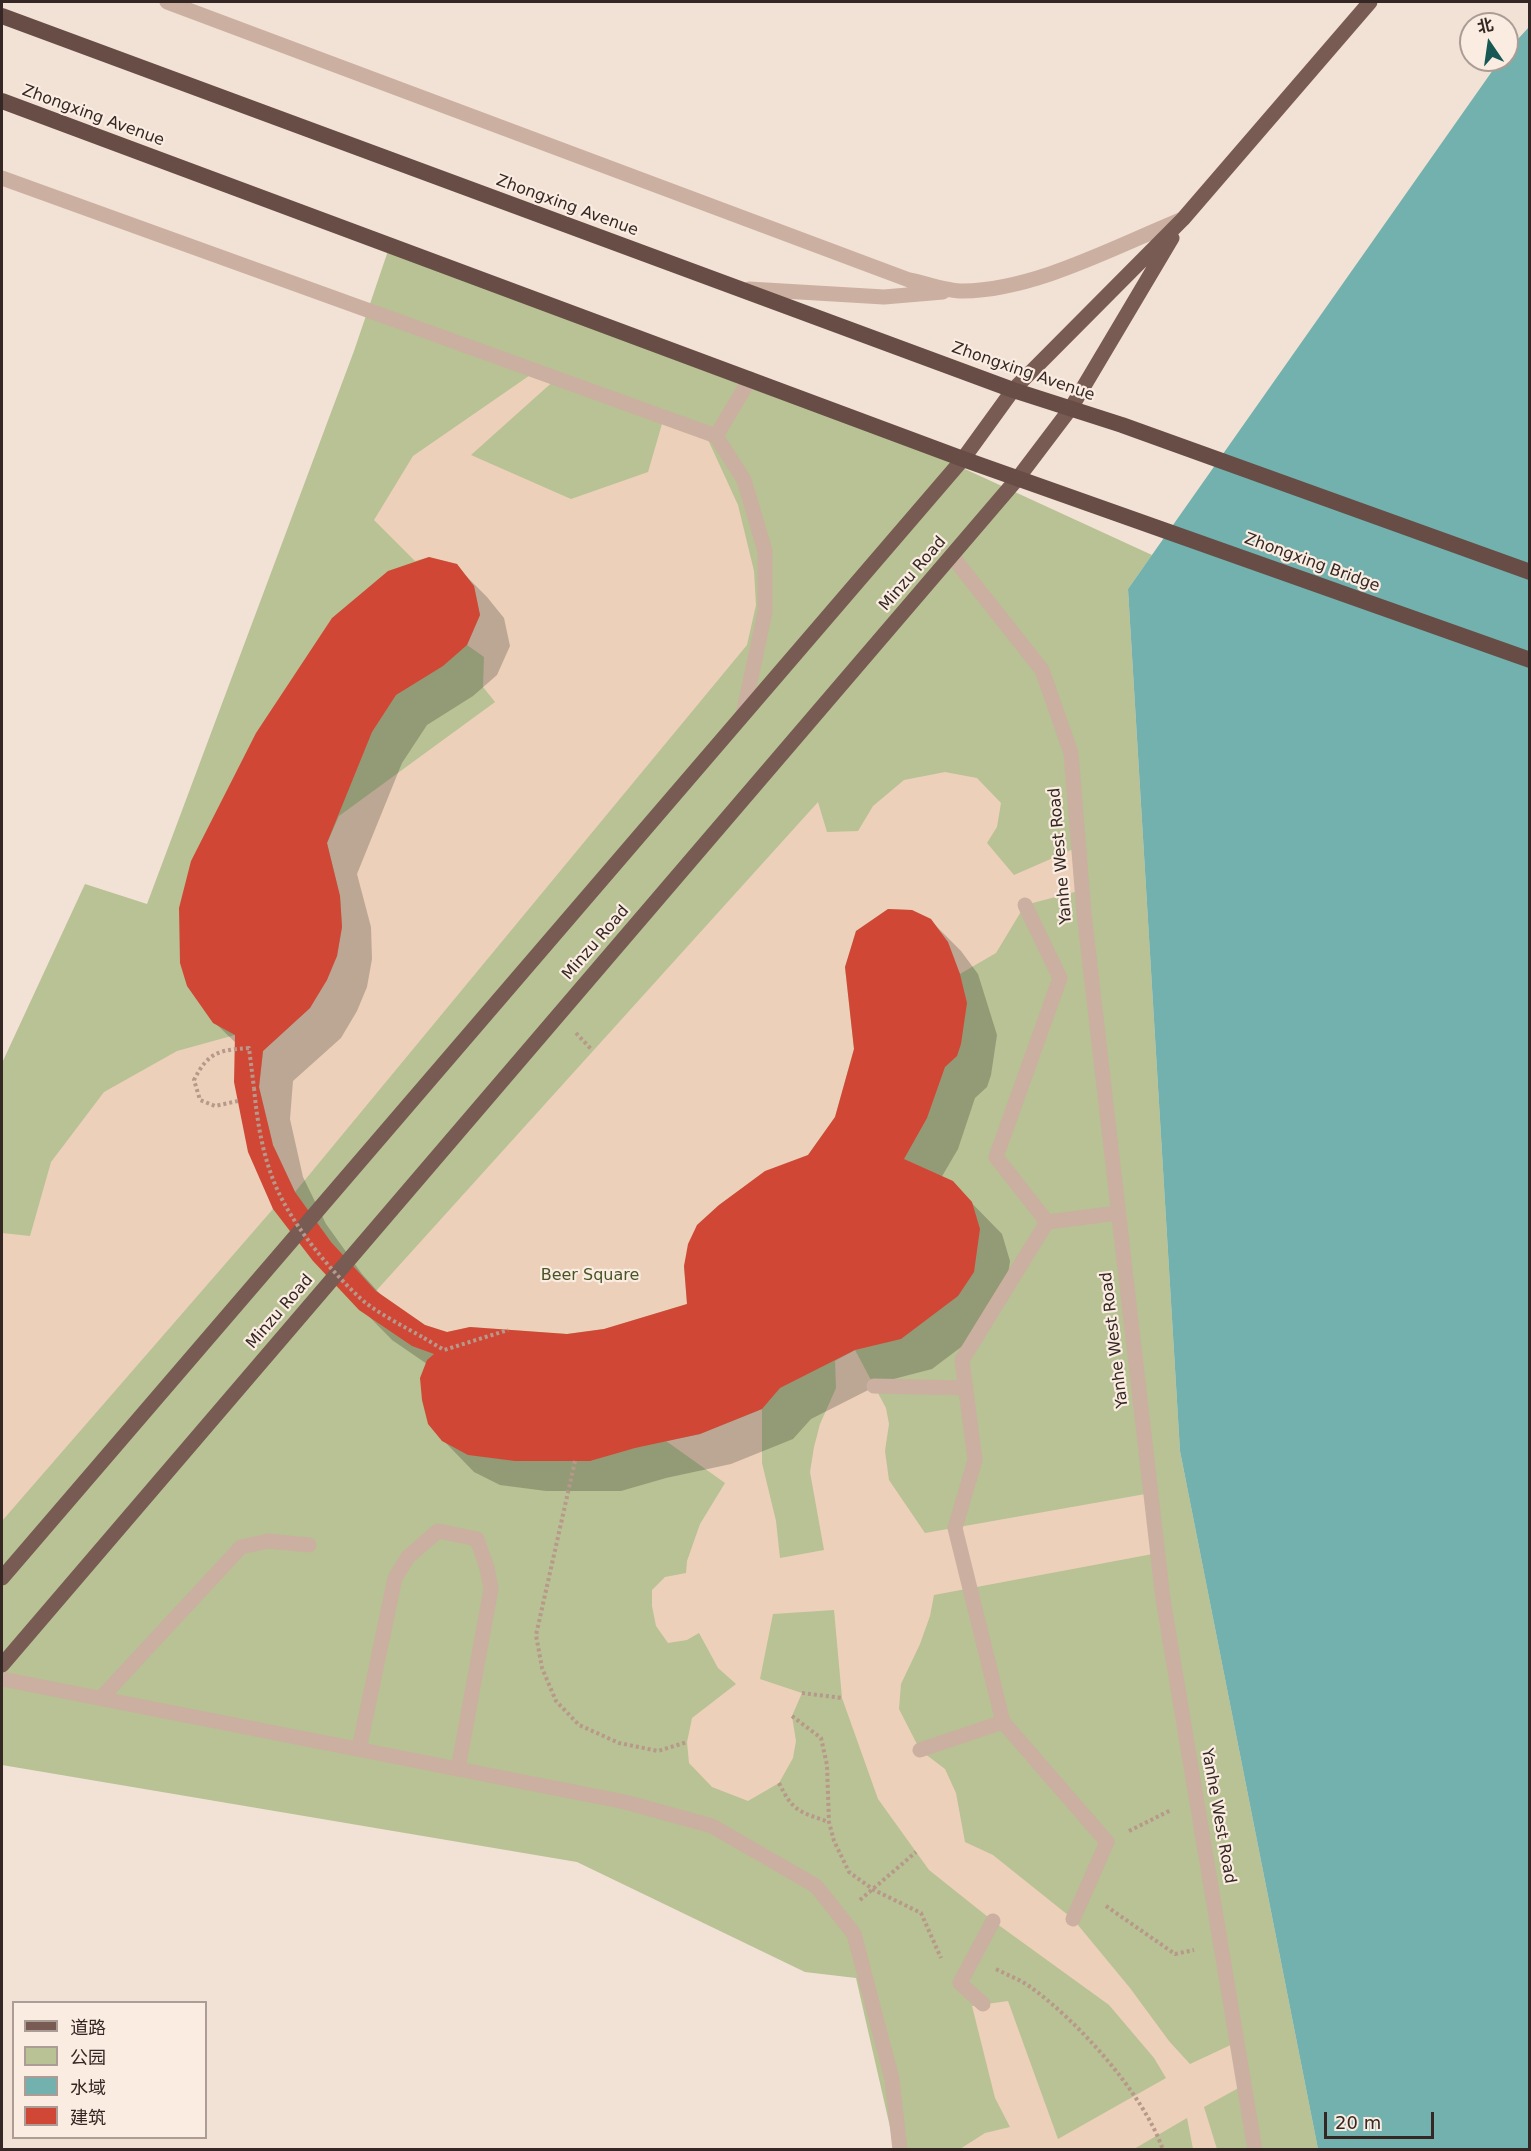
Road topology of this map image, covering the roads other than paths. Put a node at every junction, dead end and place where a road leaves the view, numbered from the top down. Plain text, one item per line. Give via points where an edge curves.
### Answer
1 (166, 2) edge
2 (1370, 2) edge
3 (2, 16) edge
4 (2, 101) edge
5 (2, 178) edge
6 (1183, 219) junction
7 (741, 289) junction
8 (961, 291) junction
9 (750, 380) junction
10 (1013, 390) junction
11 (1071, 408) junction
12 (716, 435) junction
13 (963, 459) junction
14 (1018, 478) junction
15 (1083, 501) joint
16 (952, 556) junction
17 (1530, 572) edge
18 (1530, 660) edge
19 (743, 715) junction
20 (1025, 905) dead end
21 (1118, 1213) junction
22 (1047, 1222) junction
23 (874, 1386) dead end
24 (966, 1388) junction
25 (309, 1545) dead end
26 (2, 1578) edge
27 (2, 1665) edge
28 (2, 1679) edge
29 (100, 1698) junction
30 (1003, 1722) junction
31 (358, 1749) junction
32 (920, 1750) dead end
33 (458, 1769) junction
34 (1073, 1919) dead end
35 (993, 1921) dead end
36 (983, 2004) dead end
37 (900, 2150) edge
38 (1255, 2150) edge

1 - 8 street via 909,280
2 - 6 main road
3 - 7 highway, Zhongxing Avenue
4 - 9 highway, Zhongxing Avenue
5 - 12 street
6 - 8 street via 1018,284
6 - 10 main road
6 - 11 main road, Minzu Road
7 - 8 street via 884,297
7 - 10 highway, Zhongxing Avenue
9 - 12 street
9 - 13 highway, Zhongxing Avenue
10 - 11 highway, Zhongxing Avenue
10 - 13 main road
11 - 14 main road, Minzu Road
11 - 17 highway, Zhongxing Avenue
12 - 19 street via 744,480 765,551 765,612
13 - 14 highway, Zhongxing Avenue
13 - 19 main road
14 - 15 highway, Zhongxing Avenue
14 - 16 main road, Minzu Road
15 - 18 highway, Zhongxing Bridge
16 - 21 street, Yanhe West Road via 1042,670 1071,753 1084,913
16 - 27 main road, Minzu Road
19 - 26 main road
20 - 22 street via 1060,978 996,1157
21 - 22 street
21 - 38 street, Yanhe West Road via 1163,1599
22 - 24 street via 962,1360
23 - 24 street
24 - 30 street via 975,1460 955,1528
25 - 29 street via 268,1540 241,1547
28 - 29 street
29 - 31 street
30 - 32 street
30 - 34 street via 1107,1842
31 - 33 street
31 - 33 street via 395,1578 408,1557 438,1531 477,1539 491,1589
33 - 37 street via 625,1802 712,1826 816,1886 854,1934 892,2079
35 - 36 street via 960,1983

